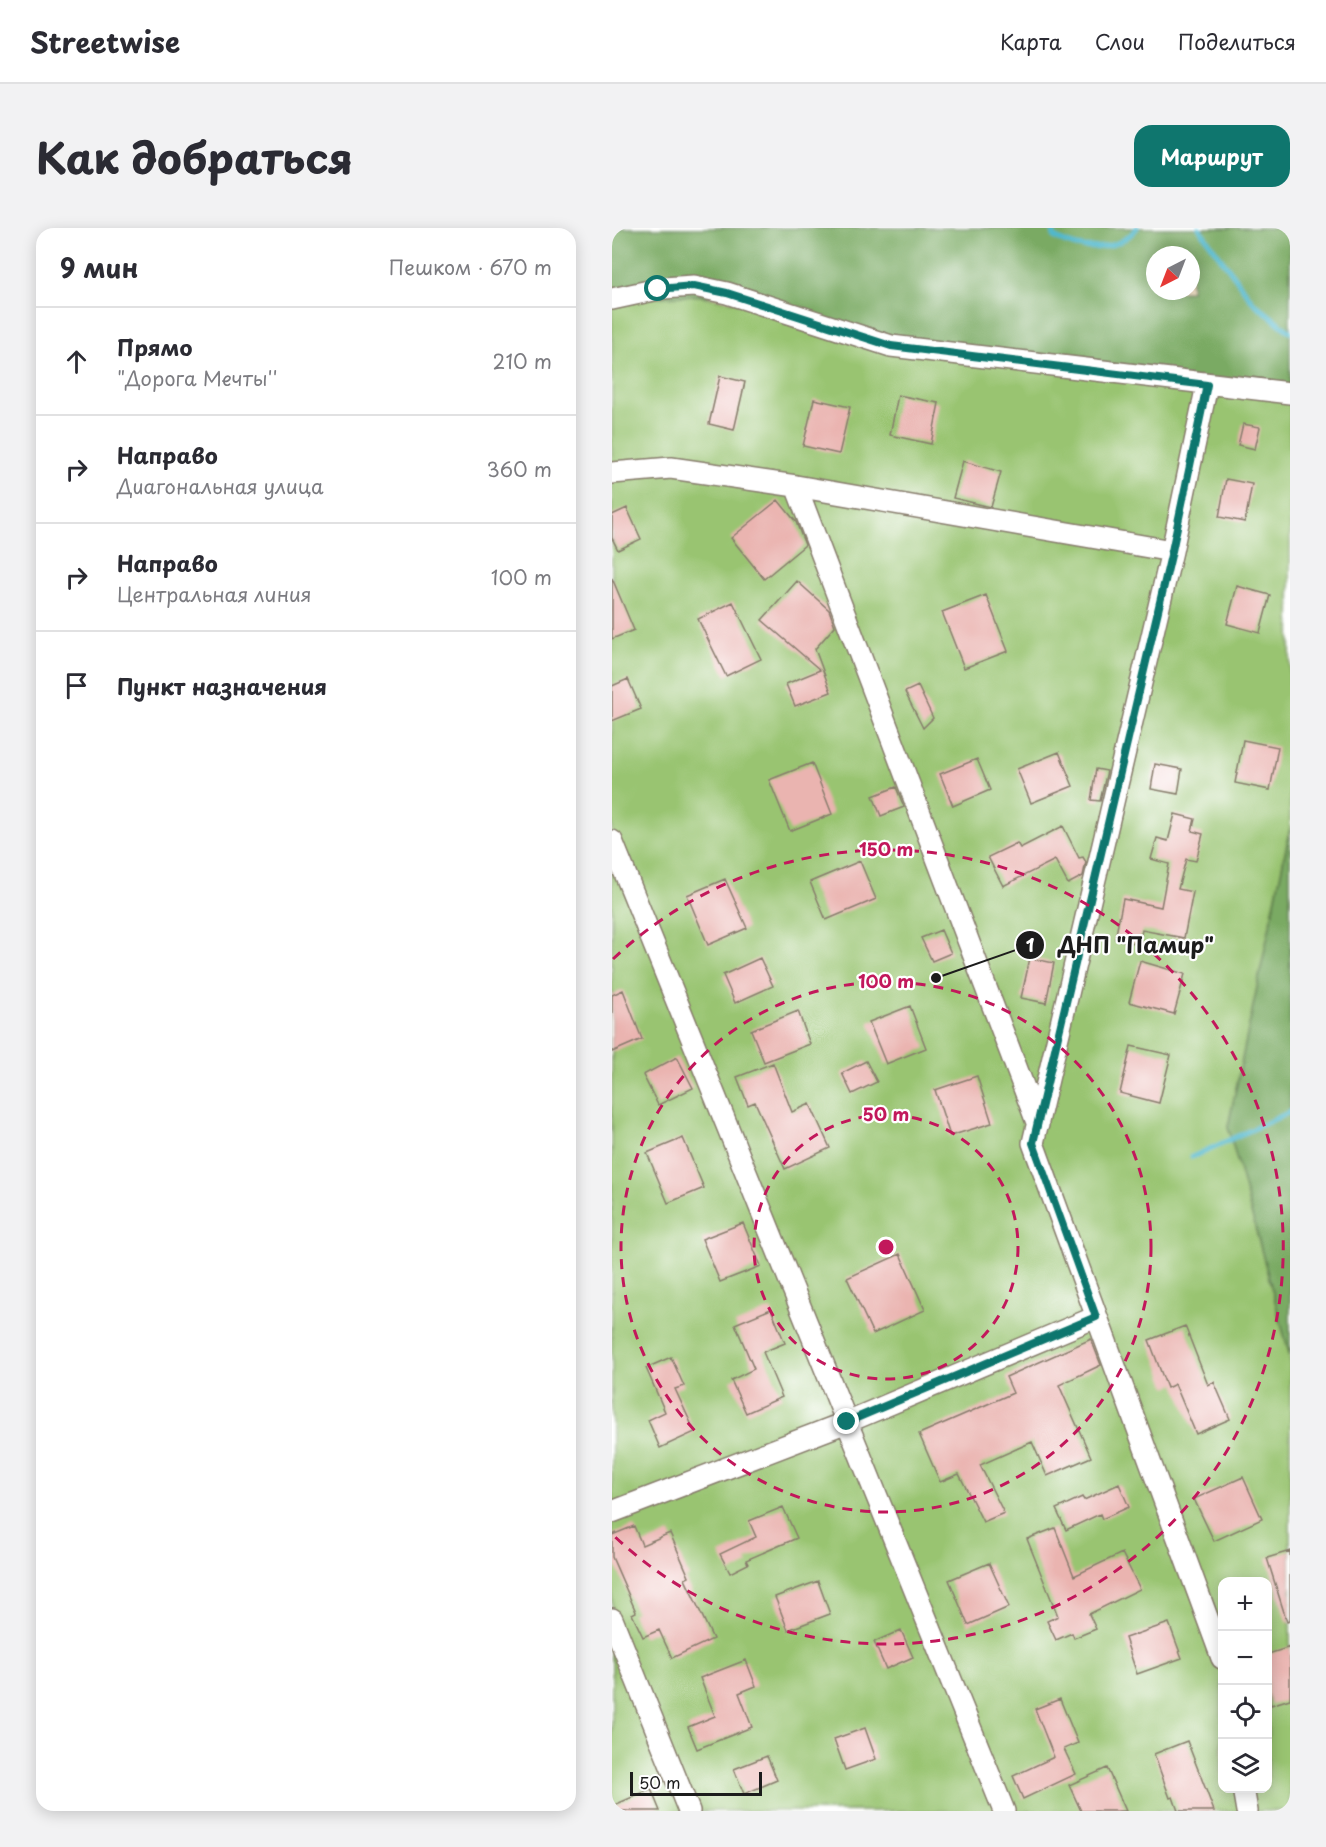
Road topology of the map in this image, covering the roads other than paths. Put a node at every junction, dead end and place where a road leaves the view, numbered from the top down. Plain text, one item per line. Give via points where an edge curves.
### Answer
1 (612, 299) edge
2 (1207, 385) junction
3 (1290, 393) edge
4 (612, 473) edge
5 (796, 486) junction
6 (1172, 551) junction
7 (612, 841) edge
8 (1038, 1125) junction
9 (1096, 1317) junction
10 (847, 1422) junction
11 (612, 1512) edge
12 (612, 1618) edge
13 (1218, 1647) edge
14 (1244, 1793) edge
15 (689, 1811) edge
16 (1004, 1811) edge
17 (1247, 1811) edge

1 - 2 street via 694,286 891,346
2 - 3 street
2 - 6 street
4 - 5 street via 671,468
5 - 6 street
5 - 8 street
6 - 8 street
7 - 10 street
8 - 9 street via 1033,1143
9 - 10 street
9 - 13 street
10 - 11 street
10 - 16 street
12 - 15 street
14 - 17 street

